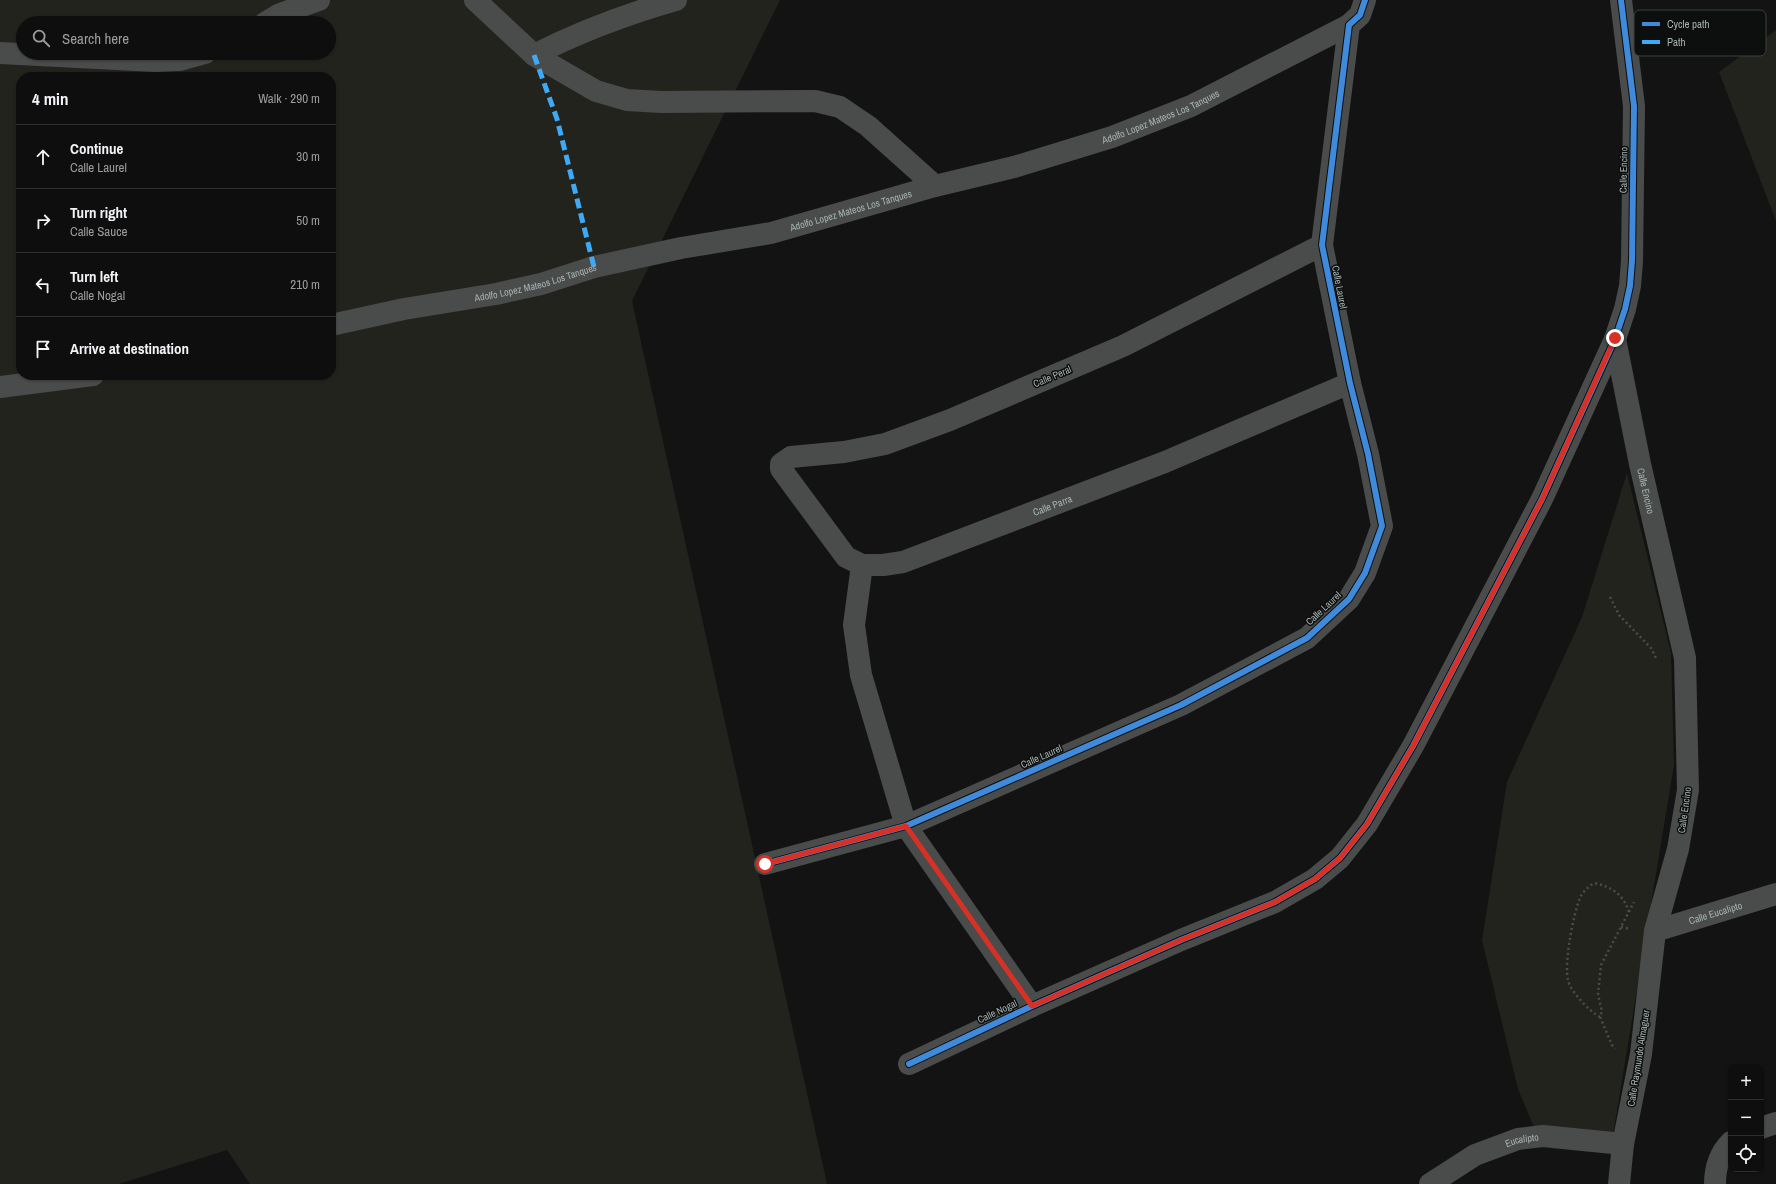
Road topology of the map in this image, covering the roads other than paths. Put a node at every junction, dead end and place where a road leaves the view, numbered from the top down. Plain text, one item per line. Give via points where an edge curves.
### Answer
1 (319, 0) edge
2 (475, 0) edge
3 (676, 0) edge
4 (1365, 0) edge
5 (1621, 0) edge
6 (277, 16) edge
7 (1349, 25) junction
8 (0, 52) edge
9 (16, 53) edge
10 (534, 55) junction
11 (123, 60) edge
12 (180, 60) edge
13 (935, 186) junction
14 (1322, 245) junction
15 (336, 324) edge
16 (1615, 338) junction
17 (54, 380) edge
18 (1350, 383) junction
19 (0, 387) edge
20 (784, 476) joint
21 (862, 565) junction
22 (906, 826) junction
23 (765, 864) dead end
24 (1776, 894) edge
25 (1655, 931) junction
26 (1032, 1006) junction
27 (909, 1064) dead end
28 (1776, 1123) edge
29 (1764, 1127) edge
30 (1623, 1144) junction
31 (1728, 1145) edge
32 (1430, 1184) edge
33 (1619, 1184) edge
34 (1715, 1184) edge

1 - 6 street
2 - 10 street
3 - 10 street via 644,9 574,36
4 - 7 street via 1360,15
5 - 16 street, Calle Encino via 1634,106 1632,261 1626,310
7 - 13 street, Adolfo Lopez Mateos Los Tanques via 1191,106 1119,135 1014,167
7 - 14 street, Calle Laurel
8 - 9 street
10 - 13 street via 596,91 627,100 815,101 840,107 868,126
11 - 12 street
13 - 15 street, Adolfo Lopez Mateos Los Tanques via 771,233 681,248 594,267 541,284 496,294 404,309
14 - 18 street, Calle Laurel
14 - 20 street, Calle Peral via 1108,352 950,420 885,444 844,452 791,457 781,464
16 - 25 street, Calle Encino via 1640,464 1685,658 1688,790 1678,849
16 - 26 street, Calle Nogal via 1542,499 1413,746 1367,824 1340,858 1315,879 1275,902 1181,940
17 - 19 street
18 - 21 street, Calle Parra via 1165,462 911,559 883,565
18 - 22 street, Calle Laurel via 1368,454 1382,526 1365,573 1349,599 1307,638 1181,705
20 - 21 street, Calle Parra via 846,557
21 - 22 street via 854,625 861,675
22 - 23 street, Calle Laurel
22 - 26 street
24 - 25 street, Calle Eucalipto
25 - 30 street, Calle Raymundo Almaguer via 1641,1054
26 - 27 street, Calle Nogal
28 - 29 street
30 - 32 street, Eucalipto via 1543,1136 1518,1139 1475,1156
30 - 33 street, Calle Raymundo Almaguer
31 - 34 street via 1718,1160

